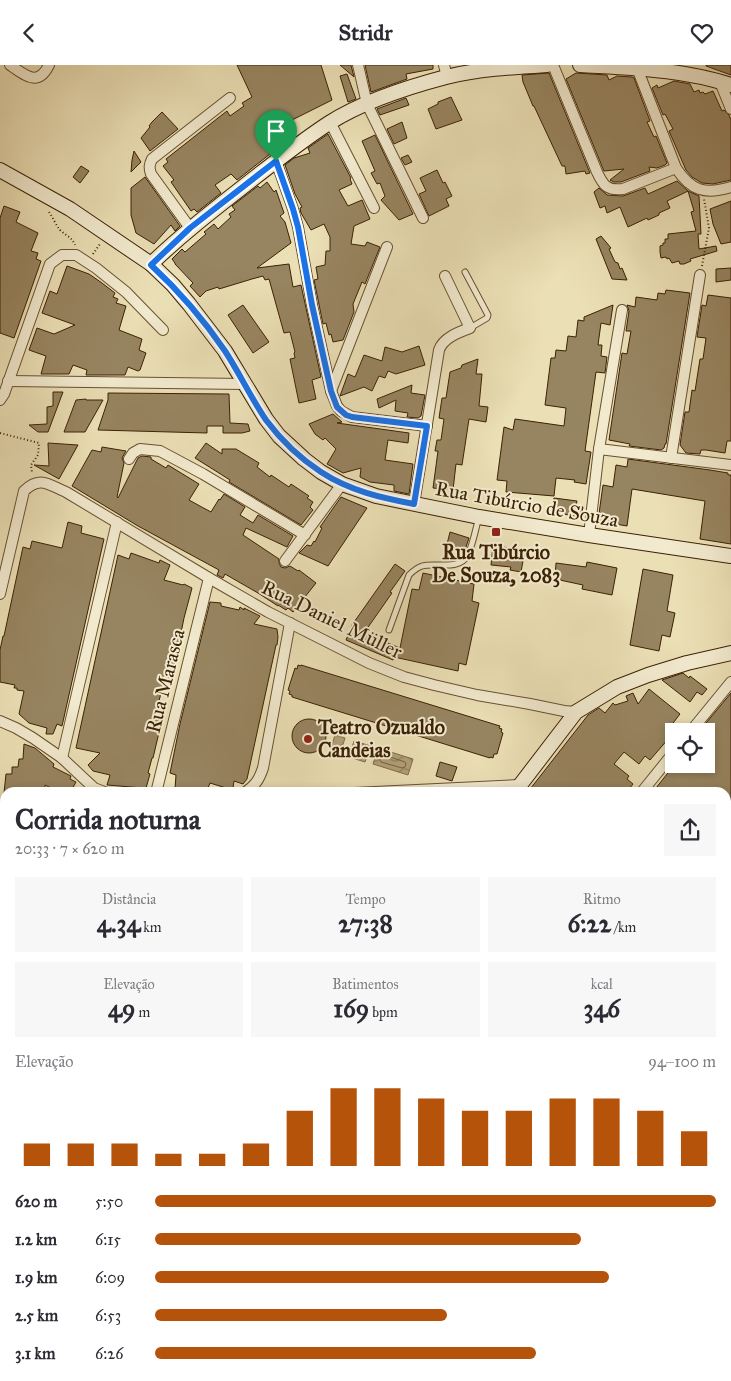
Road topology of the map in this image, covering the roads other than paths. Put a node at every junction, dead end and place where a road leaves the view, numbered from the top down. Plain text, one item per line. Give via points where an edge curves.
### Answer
1 (10, 65) edge
2 (49, 65) edge
3 (358, 65) edge
4 (547, 65) edge
5 (553, 65) edge
6 (580, 65) edge
7 (637, 68) junction
8 (684, 69) edge
9 (446, 71) edge
10 (726, 84) edge
11 (230, 98) dead end
12 (367, 104) junction
13 (731, 109) edge
14 (330, 122) junction
15 (276, 161) junction
16 (676, 167) junction
17 (0, 170) edge
18 (731, 187) edge
19 (374, 208) dead end
20 (423, 218) dead end
21 (190, 228) junction
22 (386, 247) dead end
23 (151, 265) junction
24 (465, 272) dead end
25 (701, 273) road end
26 (445, 276) dead end
27 (622, 310) dead end
28 (470, 328) junction
29 (164, 329) dead end
30 (8, 381) junction
31 (245, 384) junction
32 (331, 391) junction
33 (0, 400) edge
34 (427, 426) junction
35 (599, 449) junction
36 (129, 459) dead end
37 (671, 459) junction
38 (731, 465) edge
39 (342, 484) junction
40 (414, 504) junction
41 (479, 517) junction
42 (117, 522) junction
43 (305, 535) junction
44 (589, 535) junction
45 (731, 556) edge
46 (285, 561) dead end
47 (209, 578) junction
48 (0, 595) edge
49 (290, 623) junction
50 (390, 630) dead end
51 (731, 653) edge
52 (731, 682) edge
53 (576, 712) junction
54 (0, 721) edge
55 (698, 723) edge
56 (62, 758) junction
57 (665, 763) edge
58 (90, 787) edge
59 (157, 787) edge
60 (253, 787) edge
61 (518, 787) edge
62 (646, 787) edge

1 - 2 street via 29,77 37,78
3 - 12 street
4 - 9 street
5 - 16 street via 604,184 615,190 623,189
6 - 7 street
7 - 8 street
7 - 16 street
8 - 10 street
9 - 12 street
10 - 13 street
11 - 21 street via 149,164 151,174
12 - 14 street
12 - 20 street
14 - 15 street
14 - 19 street
15 - 21 street
15 - 32 street via 298,227
16 - 18 street via 697,189 706,191
17 - 23 street, Rua Tibúrcio de Souza via 70,209
21 - 23 street
22 - 32 street
23 - 31 street, Rua Tibúrcio de Souza via 198,315
24 - 28 lane via 488,315
25 - 37 street
26 - 28 street
27 - 35 street
28 - 34 street via 440,345
29 - 30 street via 96,268 76,255 62,255 50,264
30 - 31 street
30 - 33 street
31 - 39 street, Rua Tibúrcio de Souza via 279,436 321,472
32 - 34 street via 337,407 346,415
34 - 40 street
35 - 37 street
35 - 44 street
36 - 43 street via 140,449 160,451
37 - 38 street
39 - 40 street, Rua Tibúrcio de Souza
39 - 43 street
40 - 41 street, Rua Tibúrcio de Souza
41 - 44 street, Rua Tibúrcio de Souza
41 - 50 lane via 467,557 462,562 424,565 409,575
42 - 47 street, Rua Daniel Müller
42 - 48 street, Rua Daniel Müller via 43,482 34,483 24,491
42 - 56 street
43 - 46 street
44 - 45 street, Rua Tibúrcio de Souza
47 - 49 street, Rua Daniel Müller
47 - 59 street, Rua Marasca
49 - 53 street, Rua Daniel Müller via 368,663 404,677 476,695
49 - 60 street via 262,768
51 - 53 street via 648,675 617,687
52 - 55 street
53 - 61 street
54 - 56 street
56 - 58 street
57 - 62 street

